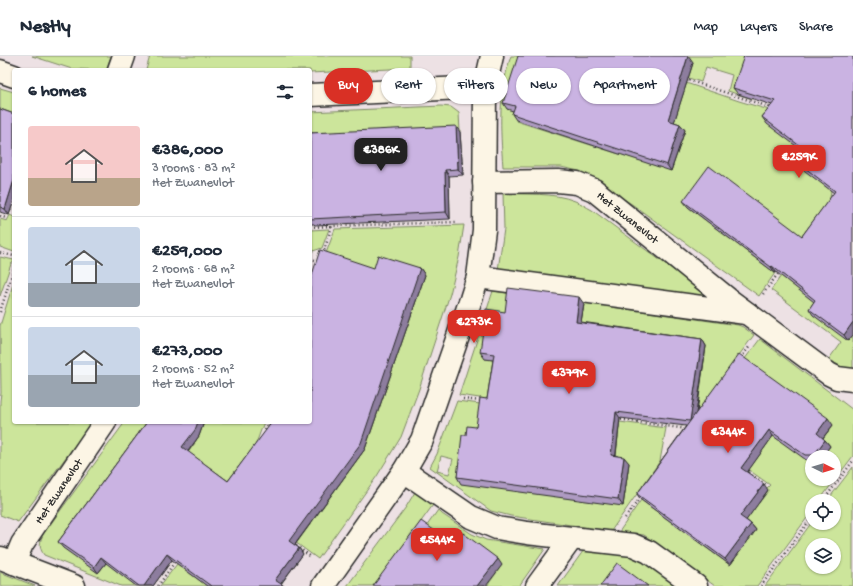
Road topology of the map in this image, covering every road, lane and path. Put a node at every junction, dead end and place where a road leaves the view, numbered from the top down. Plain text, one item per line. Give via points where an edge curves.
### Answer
1 (124, 56) edge
2 (492, 56) edge
3 (120, 68) edge
4 (489, 68) edge
5 (0, 71) edge
6 (12, 75) edge
7 (681, 78) edge
8 (444, 89) edge
9 (312, 95) edge
10 (485, 104) edge
11 (776, 109) edge
12 (484, 182) junction
13 (0, 216) edge
14 (6, 218) edge
15 (484, 221) junction
16 (332, 226) junction
17 (312, 227) edge
18 (0, 253) edge
19 (12, 256) edge
20 (312, 259) edge
21 (321, 261) junction
22 (318, 268) edge
23 (782, 269) edge
24 (12, 274) edge
25 (478, 277) junction
26 (0, 312) edge
27 (756, 320) junction
28 (741, 358) edge
29 (853, 380) edge
30 (438, 395) junction
31 (484, 401) edge
32 (613, 419) edge
33 (104, 424) edge
34 (267, 424) edge
35 (686, 436) edge
36 (263, 437) edge
37 (853, 461) edge
38 (741, 466) edge
39 (404, 471) junction
40 (766, 485) dead end
41 (645, 492) edge
42 (828, 494) edge
43 (805, 526) edge
44 (572, 538) junction
45 (288, 539) edge
46 (608, 542) junction
47 (7, 560) edge
48 (176, 560) edge
49 (328, 579) edge
50 (74, 586) edge
51 (158, 586) edge
52 (537, 586) edge
53 (696, 586) edge
54 (761, 586) edge

1 - 3 street
2 - 4 street
5 - 6 street
7 - 11 path
8 - 9 street
10 - 12 street
12 - 15 street
12 - 27 street, Het Zwanevlot via 558,181 577,183 594,190
13 - 14 path
15 - 16 path
15 - 25 street
16 - 17 path
16 - 21 path
18 - 19 path
20 - 21 path
21 - 22 path
23 - 27 path
24 - 26 path
25 - 27 street, Het Zwanevlot
25 - 30 street
27 - 28 path
27 - 29 street, Het Zwanevlot via 829,374
30 - 31 path
30 - 39 street via 422,440
32 - 35 path via 690,430
33 - 47 street, Het Zwanevlot via 22,544
34 - 36 path
37 - 42 path
38 - 40 path
39 - 44 street via 471,518 497,528 527,534
39 - 49 street
41 - 46 path
43 - 54 path
44 - 46 street
44 - 52 street
45 - 49 path
46 - 53 street via 633,545 649,552
47 - 50 street, Het Zwanevlot
48 - 51 path

